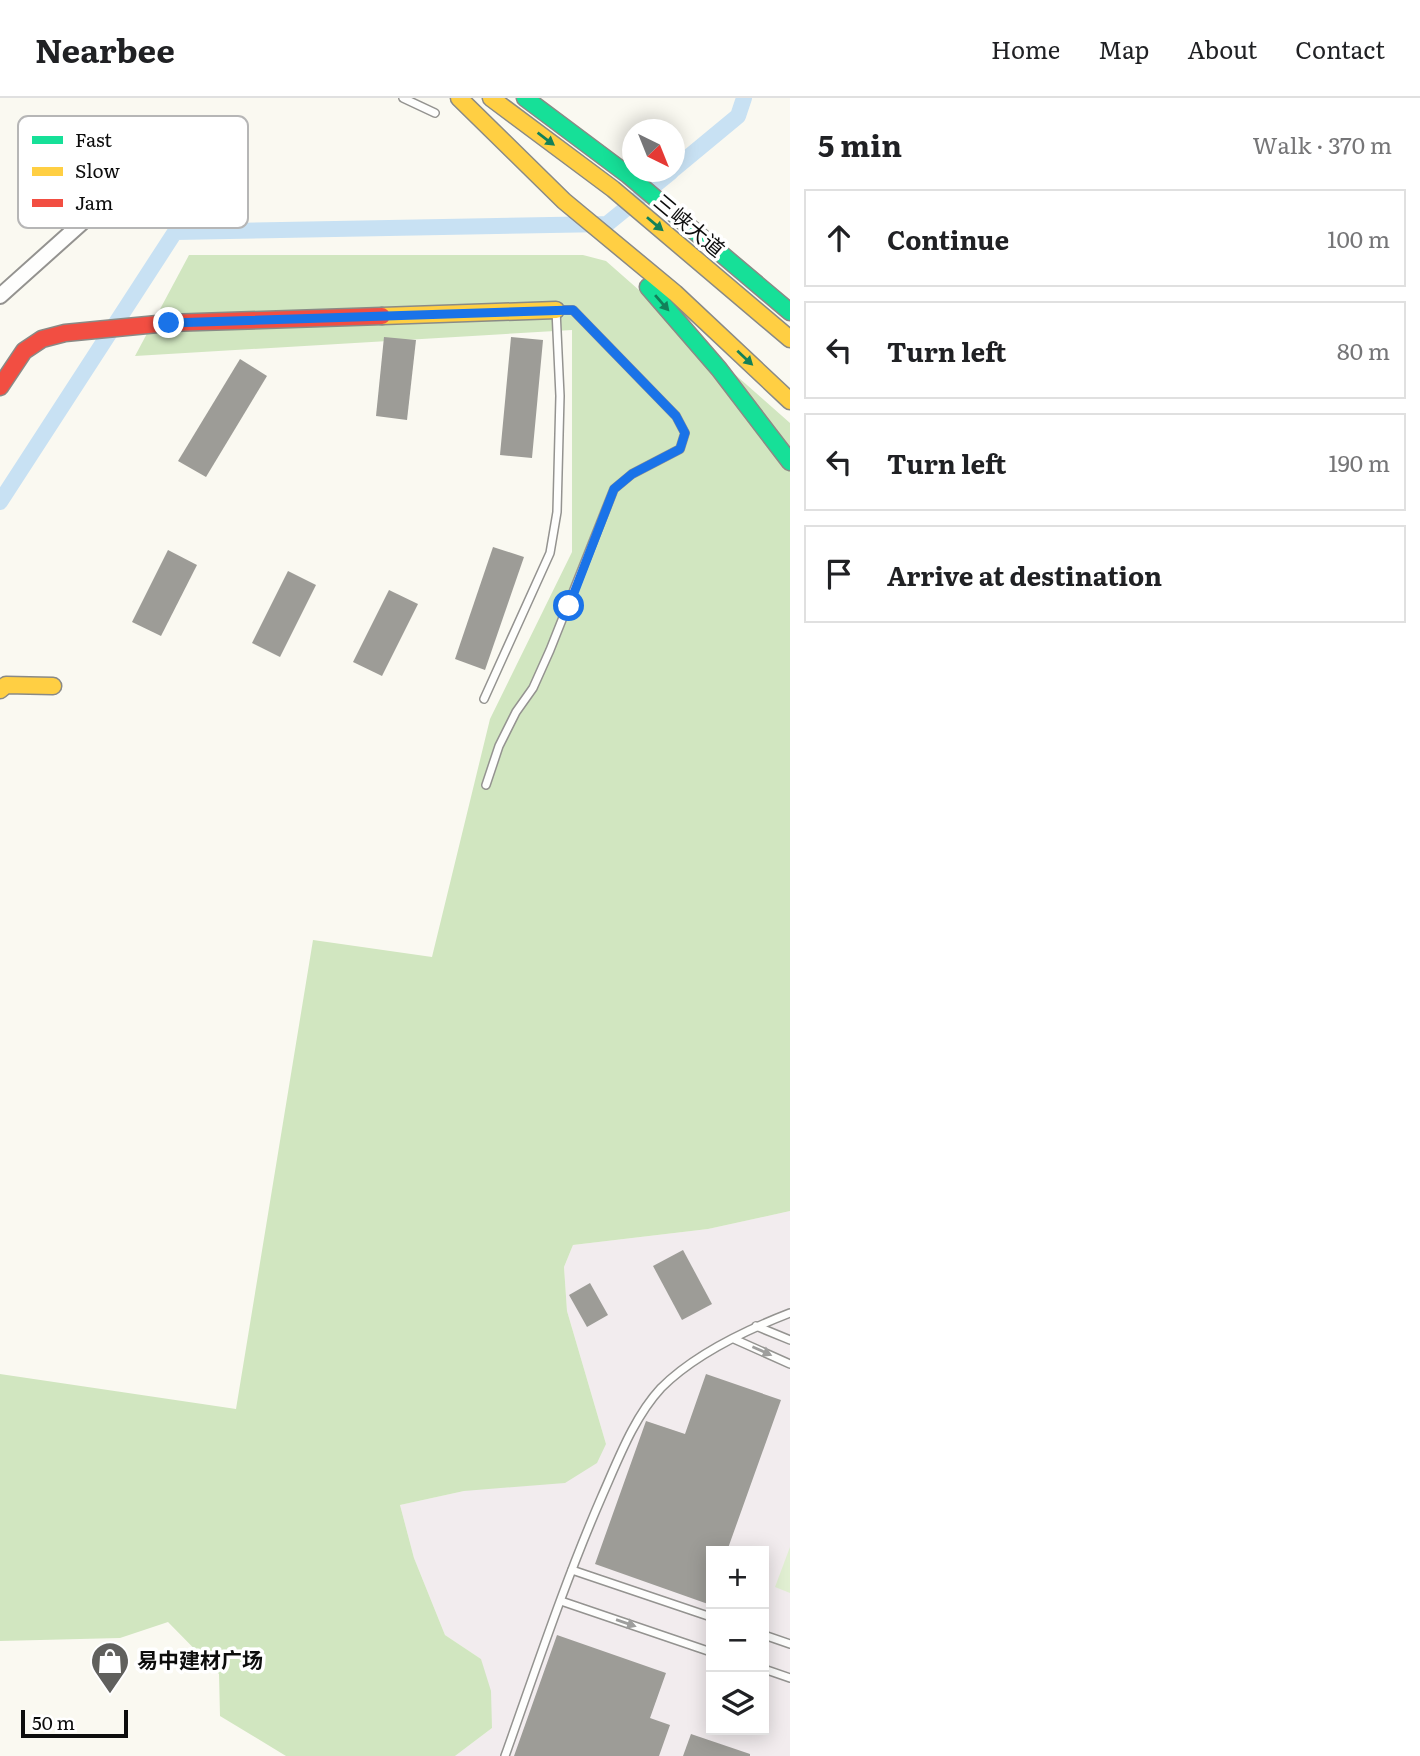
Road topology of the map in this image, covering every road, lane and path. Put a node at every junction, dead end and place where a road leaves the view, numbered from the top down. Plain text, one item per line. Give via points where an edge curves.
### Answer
1 (402, 98) edge
2 (459, 98) edge
3 (491, 98) edge
4 (525, 98) edge
5 (435, 113) dead end
6 (76, 228) edge
7 (601, 233) junction
8 (733, 262) junction
9 (0, 296) edge
10 (790, 296) edge
11 (555, 310) junction
12 (790, 312) edge
13 (790, 339) edge
14 (0, 387) edge
15 (790, 401) edge
16 (790, 462) edge
17 (53, 686) dead end
18 (0, 690) edge
19 (484, 699) dead end
20 (486, 785) dead end
21 (790, 1313) edge
22 (756, 1326) junction
23 (734, 1339) junction
24 (790, 1340) edge
25 (790, 1364) edge
26 (572, 1570) junction
27 (561, 1601) junction
28 (706, 1615) edge
29 (769, 1637) edge
30 (790, 1644) edge
31 (706, 1650) edge
32 (769, 1671) edge
33 (790, 1678) edge
34 (505, 1756) edge

1 - 5 lane
2 - 7 main road
3 -> 13 main road, 三峡大道 via 613,189
4 - 8 main road, 三峡大道
6 - 9 street
7 -> 15 main road via 675,293
7 -> 16 main road via 719,369
8 - 10 main road
8 - 12 main road, 三峡大道
11 - 14 main road via 65,333 42,339 24,351
11 - 19 lane via 560,396 550,553
11 - 20 lane via 573,310 676,416 685,433 680,449 614,489 545,663 499,746
17 - 18 main road via 6,685
21 - 22 lane
22 - 23 lane
22 - 24 lane
23 -> 25 lane
23 - 26 lane via 662,1388 640,1418 612,1471
26 - 27 lane
26 - 28 lane
27 -> 31 lane
27 - 34 lane
29 - 30 lane
32 - 33 lane

